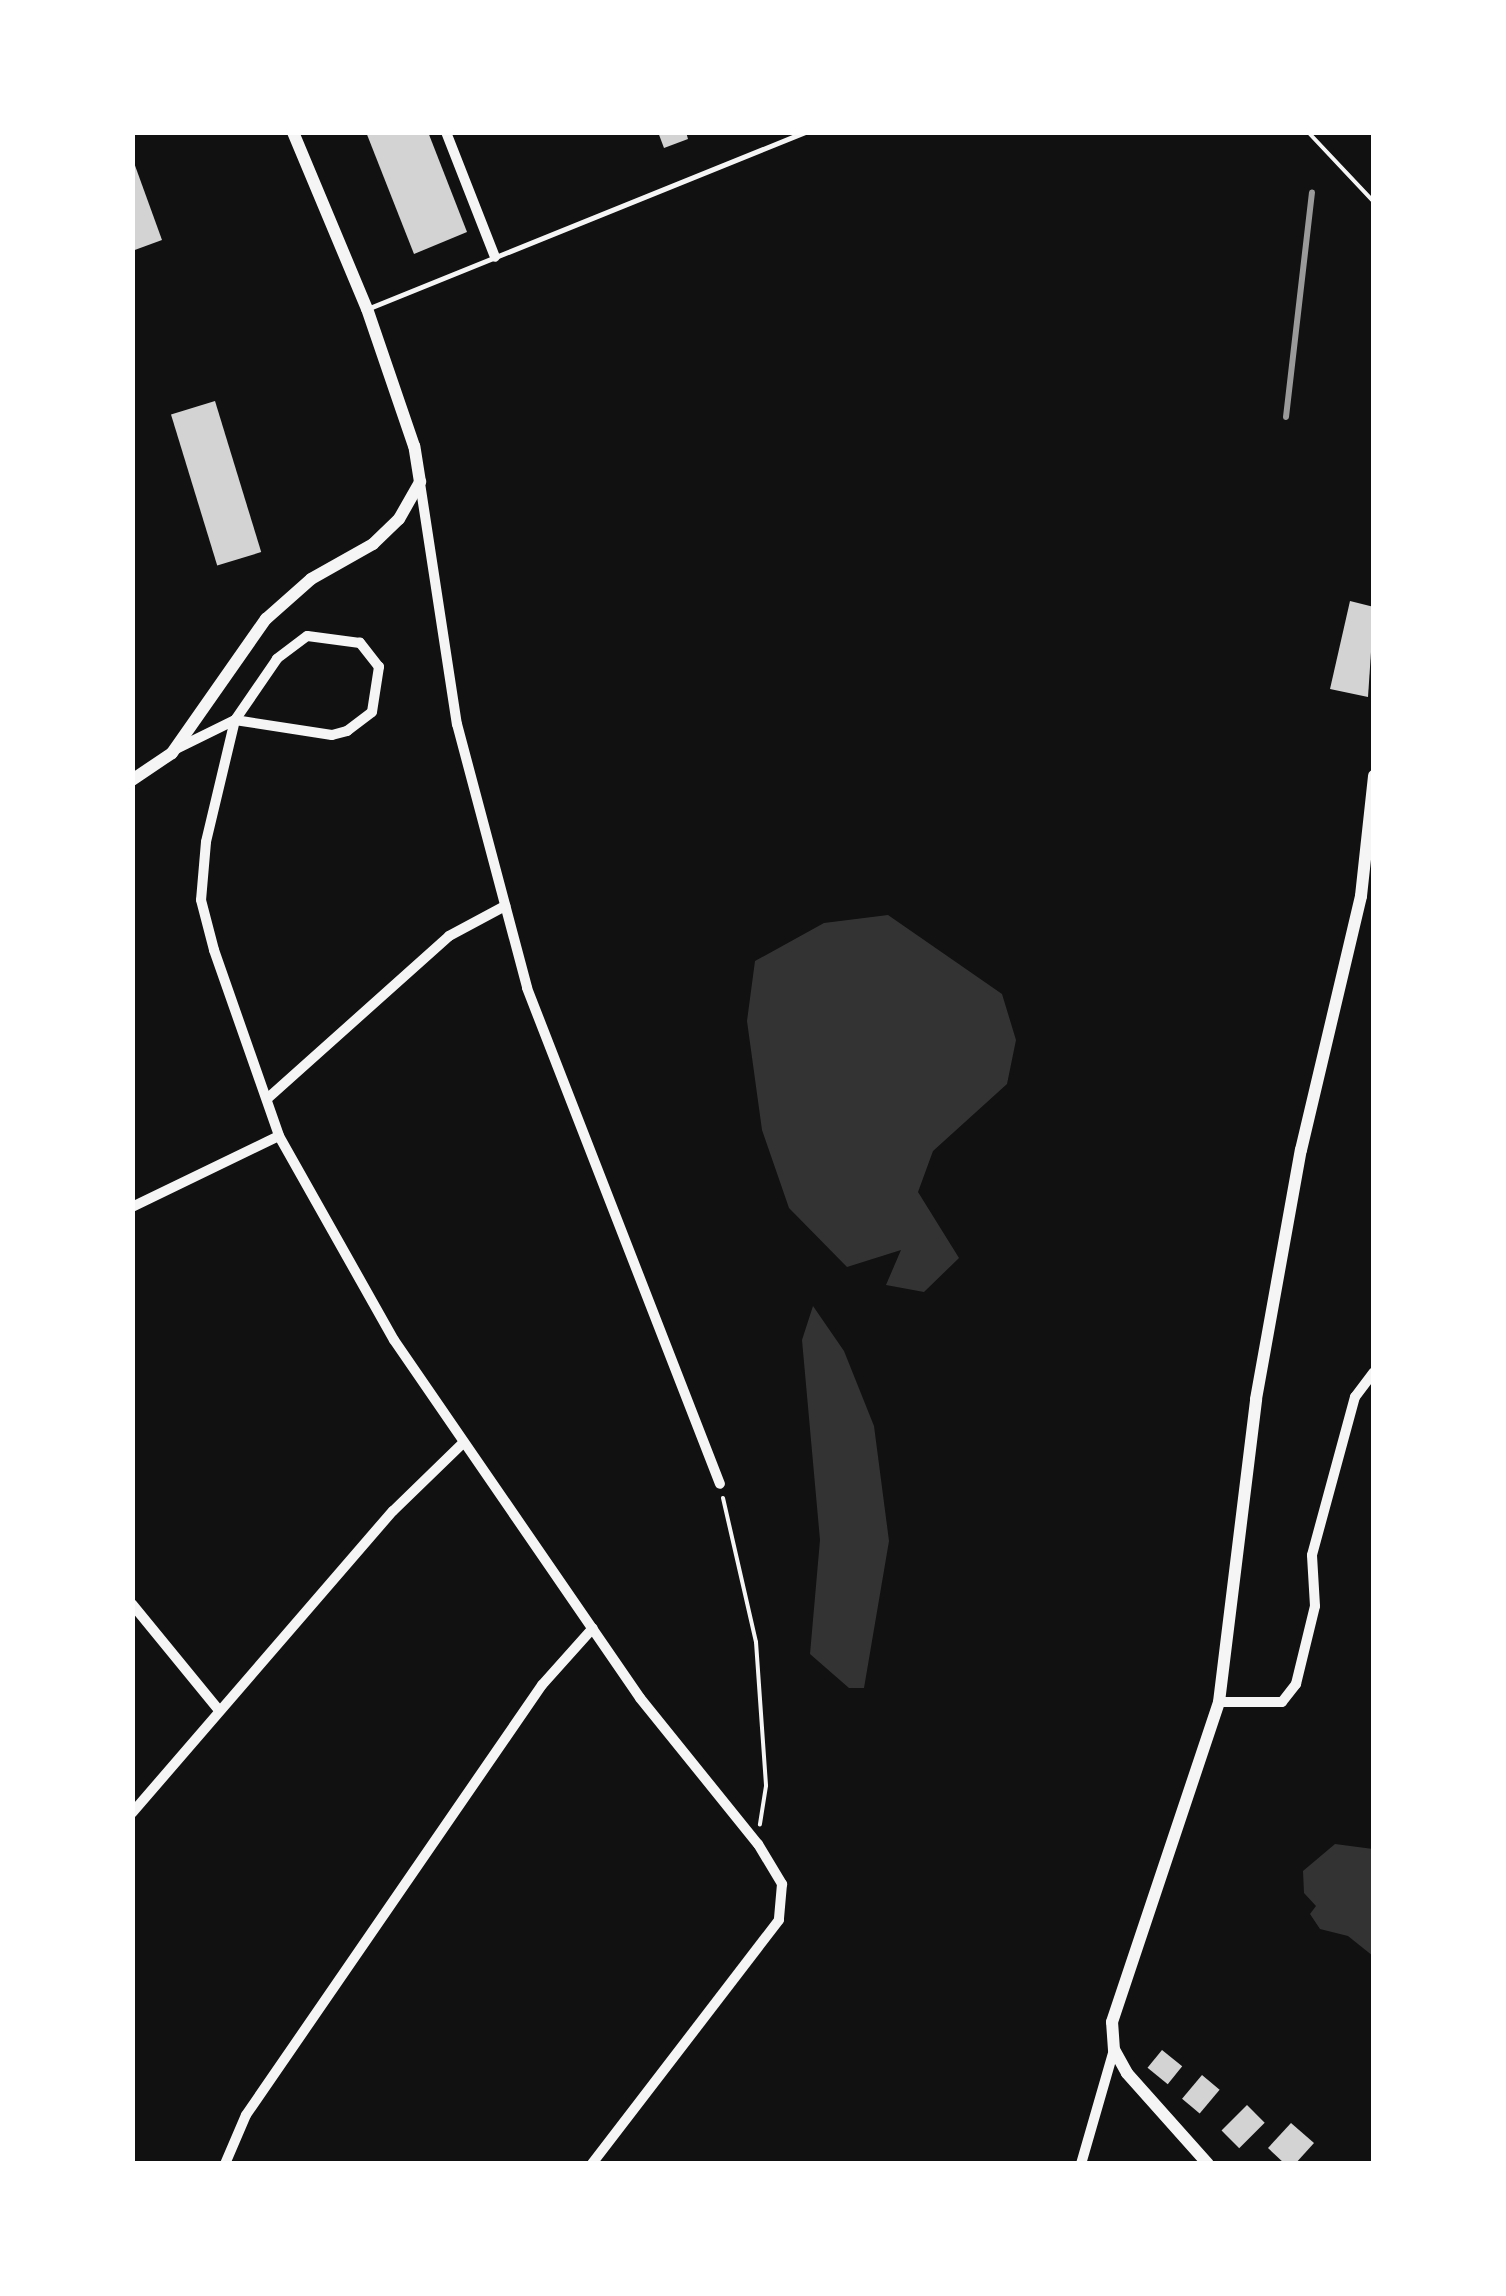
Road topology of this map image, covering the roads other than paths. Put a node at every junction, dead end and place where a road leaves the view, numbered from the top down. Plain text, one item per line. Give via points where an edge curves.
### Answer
1 (292, 132) edge
2 (446, 132) edge
3 (805, 132) edge
4 (495, 257) junction
5 (367, 309) junction
6 (420, 482) junction
7 (236, 720) junction
8 (172, 753) junction
9 (1374, 776) edge
10 (132, 780) edge
11 (505, 906) junction
12 (268, 1098) junction
13 (280, 1136) junction
14 (132, 1207) edge
15 (1374, 1372) edge
16 (462, 1444) junction
17 (720, 1484) road end
18 (132, 1604) edge
19 (593, 1628) junction
20 (1219, 1702) junction
21 (218, 1709) junction
22 (132, 1812) edge
23 (1114, 2050) junction
24 (225, 2164) edge
25 (592, 2164) edge
26 (1081, 2164) edge
27 (1208, 2164) edge

1 - 5 street
2 - 4 street
3 - 4 lane
4 - 5 lane
5 - 6 street
6 - 8 street via 373,544 311,579 266,619
6 - 11 street via 457,724
7 - 7 street via 347,732 372,712 380,667 360,642 306,636 277,659
7 - 8 street
7 - 12 street via 210,812 201,900
8 - 10 street
9 - 20 street via 1361,896 1302,1150 1256,1398
11 - 12 street via 449,936
11 - 17 street via 527,988 628,1260
12 - 13 street
13 - 14 street
13 - 16 street via 394,1340
15 - 20 street via 1356,1397 1312,1555 1315,1606 1296,1684 1282,1702
16 - 19 street
16 - 21 street via 393,1510
18 - 21 street
19 - 24 street via 542,1685 246,2115
19 - 25 street via 782,1884 779,1920
20 - 23 street via 1119,1990
21 - 22 street
23 - 26 street
23 - 27 street via 1144,2096

